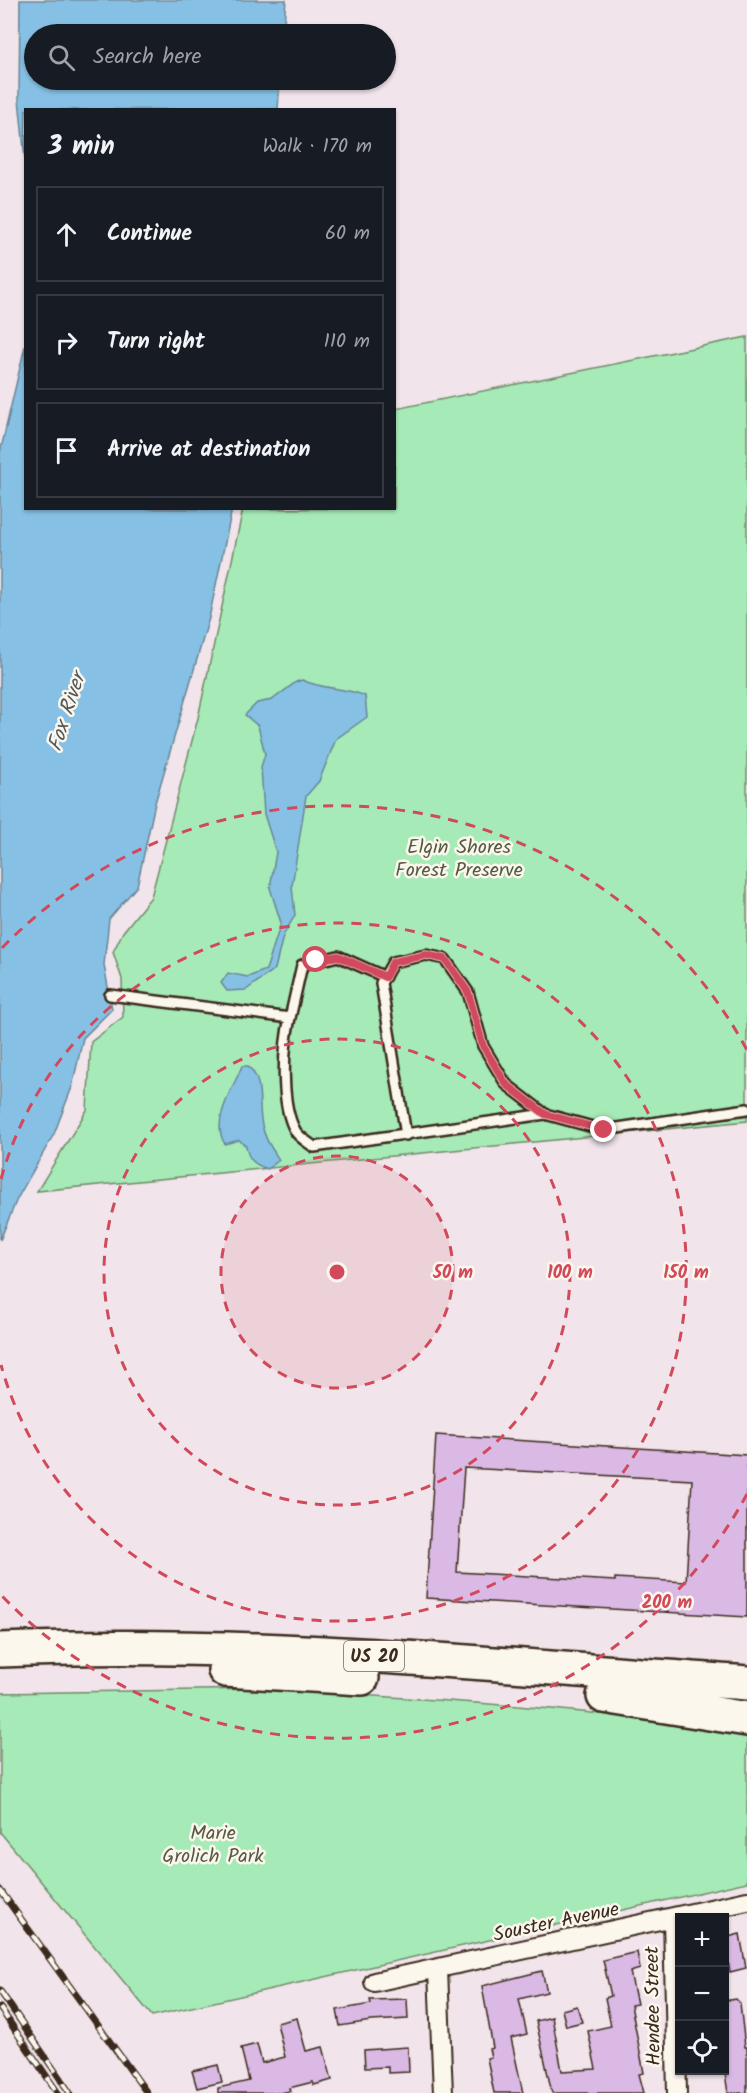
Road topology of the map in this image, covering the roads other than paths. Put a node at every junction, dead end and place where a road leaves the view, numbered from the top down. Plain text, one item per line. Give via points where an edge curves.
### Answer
1 (385, 977) junction
2 (110, 995) dead end
3 (290, 1018) junction
4 (747, 1109) edge
5 (545, 1114) junction
6 (406, 1135) junction
7 (0, 1650) edge
8 (0, 1670) edge
9 (576, 1671) junction
10 (747, 1671) edge
11 (747, 1683) edge
12 (604, 1696) junction
13 (747, 1705) edge
14 (747, 1719) edge
15 (747, 1902) edge
16 (673, 1918) junction
17 (438, 1970) junction
18 (375, 1982) dead end
19 (442, 2093) edge
20 (677, 2093) edge

1 - 3 lane via 338,956 302,965
1 - 5 lane via 393,962 426,955 445,959 468,992 483,1046 506,1084
1 - 6 lane via 381,983 382,999
2 - 3 lane
3 - 6 lane via 283,1062 289,1118 297,1135 314,1147
4 - 5 lane via 604,1130
5 - 6 lane
7 - 9 highway, US 20 via 134,1646 291,1650
8 - 12 highway, US 20 via 198,1669
9 - 10 highway
9 - 11 highway, US 20
12 - 13 highway, US 20
12 - 14 highway
15 - 16 street, Souster Avenue
16 - 17 street, Souster Avenue
16 - 20 street, Hendee Street
17 - 18 street, Souster Avenue
17 - 19 street

